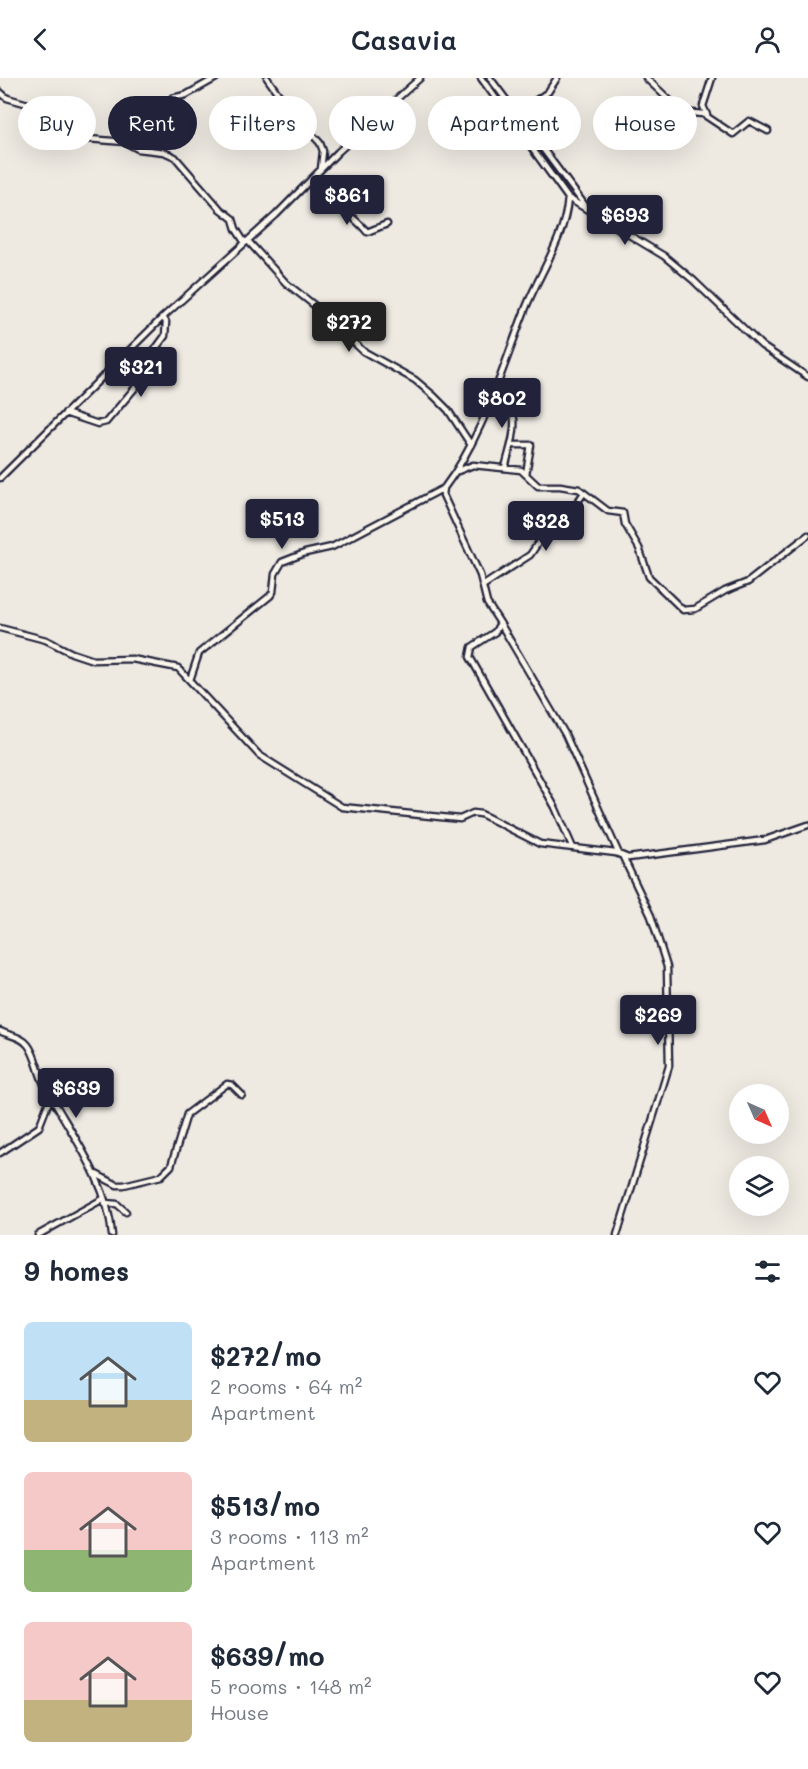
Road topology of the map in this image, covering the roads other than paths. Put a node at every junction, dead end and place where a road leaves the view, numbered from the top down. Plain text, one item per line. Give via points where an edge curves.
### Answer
1 (216, 78) edge
2 (267, 78) edge
3 (420, 78) edge
4 (481, 78) edge
5 (490, 78) edge
6 (557, 78) edge
7 (646, 78) edge
8 (711, 78) edge
9 (0, 92) edge
10 (181, 96) edge
11 (494, 96) edge
12 (504, 96) edge
13 (543, 96) edge
14 (708, 117) junction
15 (768, 131) dead end
16 (533, 150) edge
17 (545, 150) edge
18 (321, 170) junction
19 (314, 178) junction
20 (568, 198) junction
21 (589, 210) junction
22 (387, 224) dead end
23 (247, 242) junction
24 (163, 317) junction
25 (808, 377) edge
26 (495, 389) junction
27 (65, 413) junction
28 (471, 445) junction
29 (510, 445) junction
30 (505, 468) junction
31 (457, 471) junction
32 (526, 474) junction
33 (0, 478) edge
34 (444, 488) junction
35 (584, 493) junction
36 (808, 535) edge
37 (484, 585) junction
38 (500, 623) junction
39 (0, 627) edge
40 (190, 680) junction
41 (808, 825) edge
42 (573, 848) junction
43 (621, 855) junction
44 (0, 1030) edge
45 (242, 1095) dead end
46 (51, 1096) junction
47 (0, 1154) edge
48 (94, 1173) junction
49 (104, 1201) junction
50 (126, 1212) dead end
51 (38, 1235) edge
52 (112, 1235) edge
53 (616, 1235) edge

1 - 10 street
2 - 18 street via 320,143
3 - 18 street
4 - 11 street
5 - 12 street
6 - 13 street
7 - 14 street via 682,112
8 - 14 street via 703,106
9 - 23 street via 35,106 88,139 125,141 175,157 233,219 236,230
14 - 15 street via 733,134 749,121
16 - 20 street
17 - 21 street
18 - 19 street
19 - 22 street via 367,232
19 - 23 street
20 - 21 street
20 - 26 street via 563,228
21 - 25 street via 664,256 762,346
23 - 24 street
23 - 28 street via 286,283 363,351 415,380 434,396
24 - 27 street
24 - 27 street via 165,336 151,355 140,382 106,422 98,424
26 - 28 street
26 - 29 street via 513,409 515,423
27 - 33 street
28 - 31 street
29 - 30 street
29 - 32 street via 531,446
30 - 31 street via 473,465
30 - 32 street
31 - 34 street
32 - 35 street via 538,486 560,486
34 - 37 street via 447,509
34 - 40 street via 332,547 282,562 270,596 199,653
35 - 36 street via 608,511 624,514 649,577 684,610 695,609 748,582
35 - 37 street via 563,522 541,539 530,555
37 - 38 street via 487,603
38 - 42 street via 495,632 472,648 470,657 555,807
38 - 43 street via 565,734
39 - 40 street via 46,640 93,660 132,659 171,665
40 - 42 street via 259,755 342,807 460,819 481,814 540,844
41 - 43 street via 765,840
42 - 43 street
43 - 53 street via 651,916 667,967 669,1066
44 - 46 street via 19,1037 30,1048
45 - 48 street via 227,1084 190,1110 171,1166 161,1176 117,1185
46 - 47 street via 39,1127
46 - 48 street
48 - 49 street
49 - 50 street via 117,1204
49 - 51 street
49 - 52 street

